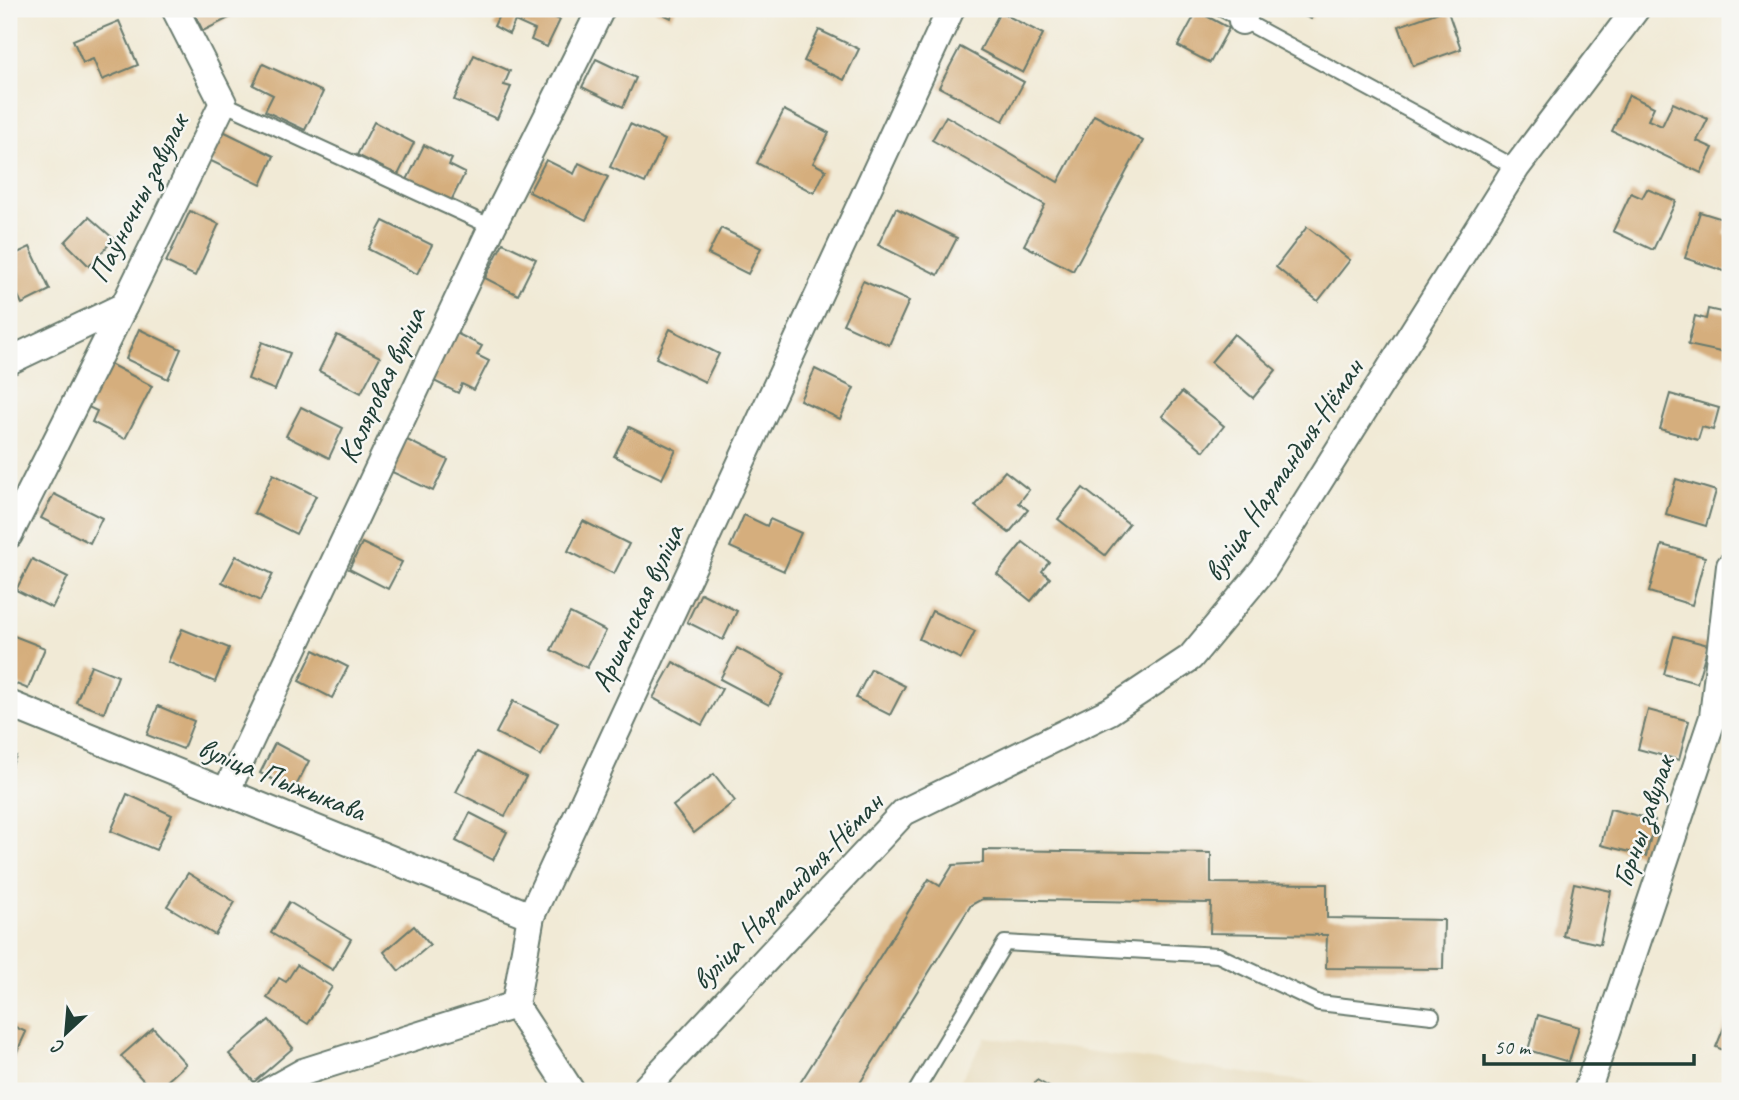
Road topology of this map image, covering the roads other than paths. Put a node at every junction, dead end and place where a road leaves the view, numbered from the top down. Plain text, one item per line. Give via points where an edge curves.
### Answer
1 (175, 9) edge
2 (601, 9) edge
3 (951, 9) edge
4 (1636, 9) edge
5 (1237, 13) edge
6 (223, 103) junction
7 (1516, 168) junction
8 (492, 227) junction
9 (124, 306) junction
10 (9, 361) edge
11 (9, 535) edge
12 (1730, 566) edge
13 (9, 704) edge
14 (1722, 719) edge
15 (226, 792) junction
16 (531, 916) junction
17 (514, 1005) junction
18 (1432, 1016) dead end
19 (269, 1091) edge
20 (571, 1091) edge
21 (643, 1091) edge
22 (916, 1091) edge
23 (1587, 1091) edge

1 - 6 street, Паўночны завулак
2 - 8 street, Каляровая вуліца
3 - 16 street, Аршанская вуліца
4 - 7 street, вуліца Нармандыя-Нёман
5 - 7 lane
6 - 8 lane
6 - 9 street, Паўночны завулак
7 - 21 street, вуліца Нармандыя-Нёман via 1264,569 1191,657 1110,711 904,812
8 - 15 street, Каляровая вуліца
9 - 10 street, Паўночны завулак
9 - 11 street
12 - 14 street, Горны завулак
13 - 15 street, вуліца Пыжыкава
14 - 23 street, Горны завулак
15 - 16 street, вуліца Пыжыкава
16 - 17 street, Аршанская вуліца
17 - 19 street via 303,1072
17 - 20 street
18 - 22 lane via 1319,1003 1218,955 1005,943

